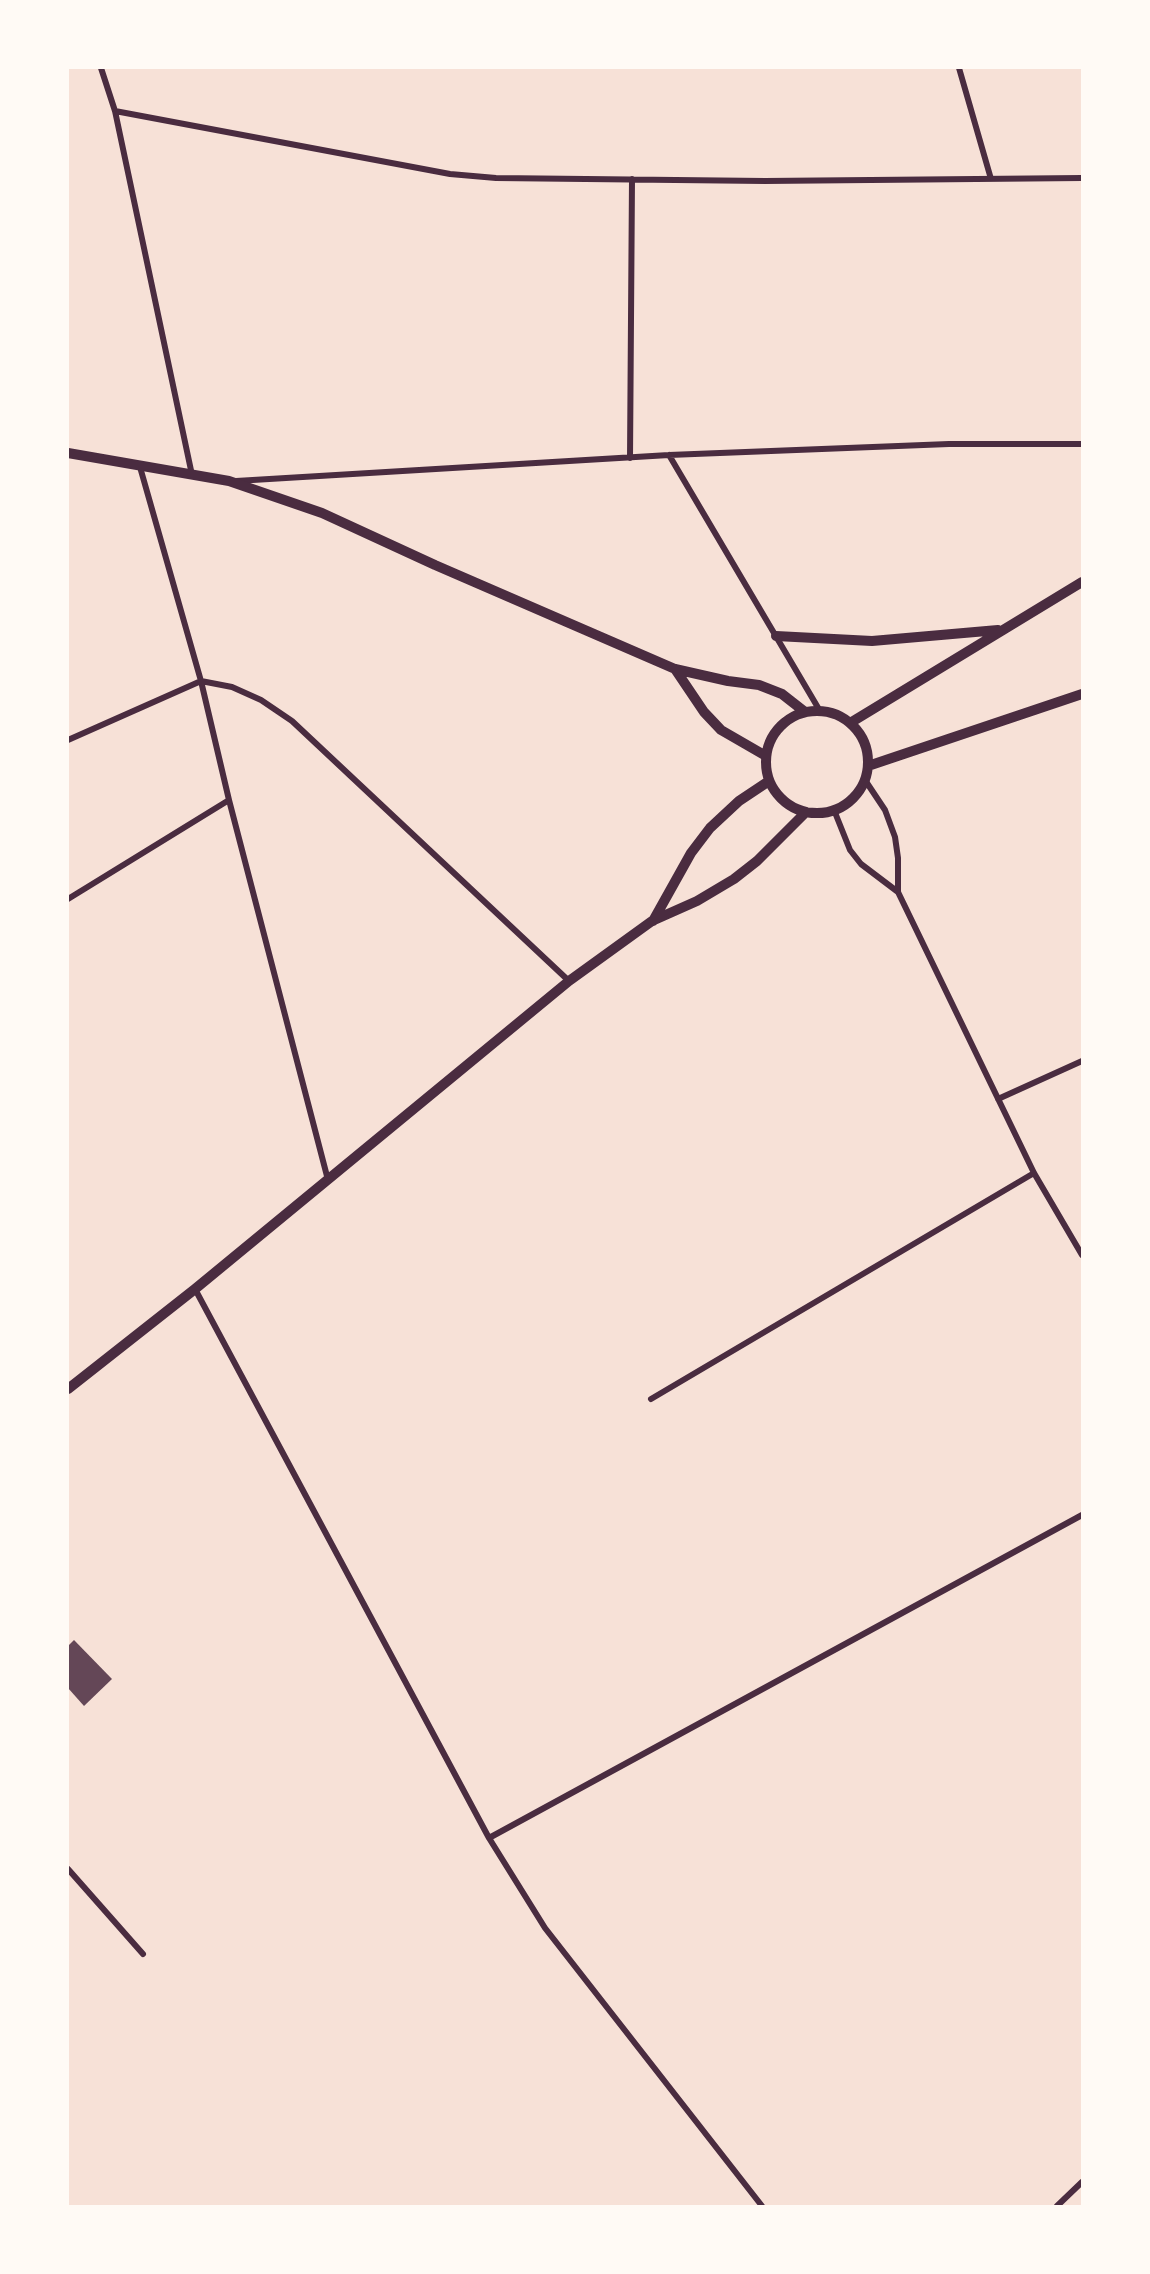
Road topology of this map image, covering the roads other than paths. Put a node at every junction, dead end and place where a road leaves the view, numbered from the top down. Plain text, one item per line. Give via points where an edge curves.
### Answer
1 (101, 68) edge
2 (959, 68) edge
3 (115, 111) junction
4 (1083, 178) edge
5 (632, 179) junction
6 (991, 179) junction
7 (1083, 444) edge
8 (68, 453) edge
9 (669, 454) junction
10 (630, 459) junction
11 (140, 467) junction
12 (192, 475) junction
13 (229, 481) junction
14 (1083, 582) edge
15 (1001, 630) junction
16 (776, 636) junction
17 (675, 669) junction
18 (201, 681) junction
19 (1083, 694) edge
20 (820, 711) junction
21 (806, 712) junction
22 (850, 723) junction
23 (68, 740) edge
24 (766, 756) junction
25 (868, 766) junction
26 (865, 780) junction
27 (769, 781) junction
28 (229, 800) junction
29 (834, 810) junction
30 (807, 812) junction
31 (898, 892) junction
32 (68, 898) edge
33 (652, 921) junction
34 (569, 981) junction
35 (1083, 1061) edge
36 (998, 1099) junction
37 (1034, 1173) junction
38 (328, 1180) junction
39 (1083, 1255) edge
40 (195, 1289) junction
41 (68, 1389) edge
42 (651, 1399) dead end
43 (1083, 1515) edge
44 (489, 1838) junction
45 (68, 1869) edge
46 (143, 1954) dead end
47 (1083, 2182) edge
48 (762, 2206) edge
49 (1057, 2206) edge

1 - 3 street
2 - 6 street
3 - 5 street via 450,174
3 - 12 street
4 - 6 street
5 - 6 street
5 - 10 street
7 - 9 street via 949,444
8 - 11 street
9 - 10 street
9 - 16 street
10 - 13 street
11 - 12 street
11 - 18 street
12 - 13 street
13 - 17 street via 322,513
14 - 15 street
15 - 16 street via 872,641
15 - 22 street
16 - 20 street
17 - 21 street via 759,685 782,694
17 - 24 street via 721,730
18 - 23 street
18 - 28 street
18 - 34 street via 232,687 261,700 292,722
19 - 25 street
20 - 21 street
20 - 22 street
21 - 24 street via 786,721 772,736
22 - 25 street via 867,750
24 - 27 street
25 - 26 street
26 - 29 street via 848,803
26 - 31 street via 885,810 895,837
27 - 30 street via 790,806
27 - 33 street via 710,828
28 - 32 street
28 - 38 street
29 - 30 street
29 - 31 street via 850,850 861,864
30 - 33 street via 734,879
31 - 36 street
33 - 34 street
34 - 38 street
35 - 36 street
36 - 37 street
37 - 39 street
37 - 42 street
38 - 40 street
40 - 41 street
40 - 44 street
43 - 44 street
44 - 48 street via 545,1928
45 - 46 street
47 - 49 street

